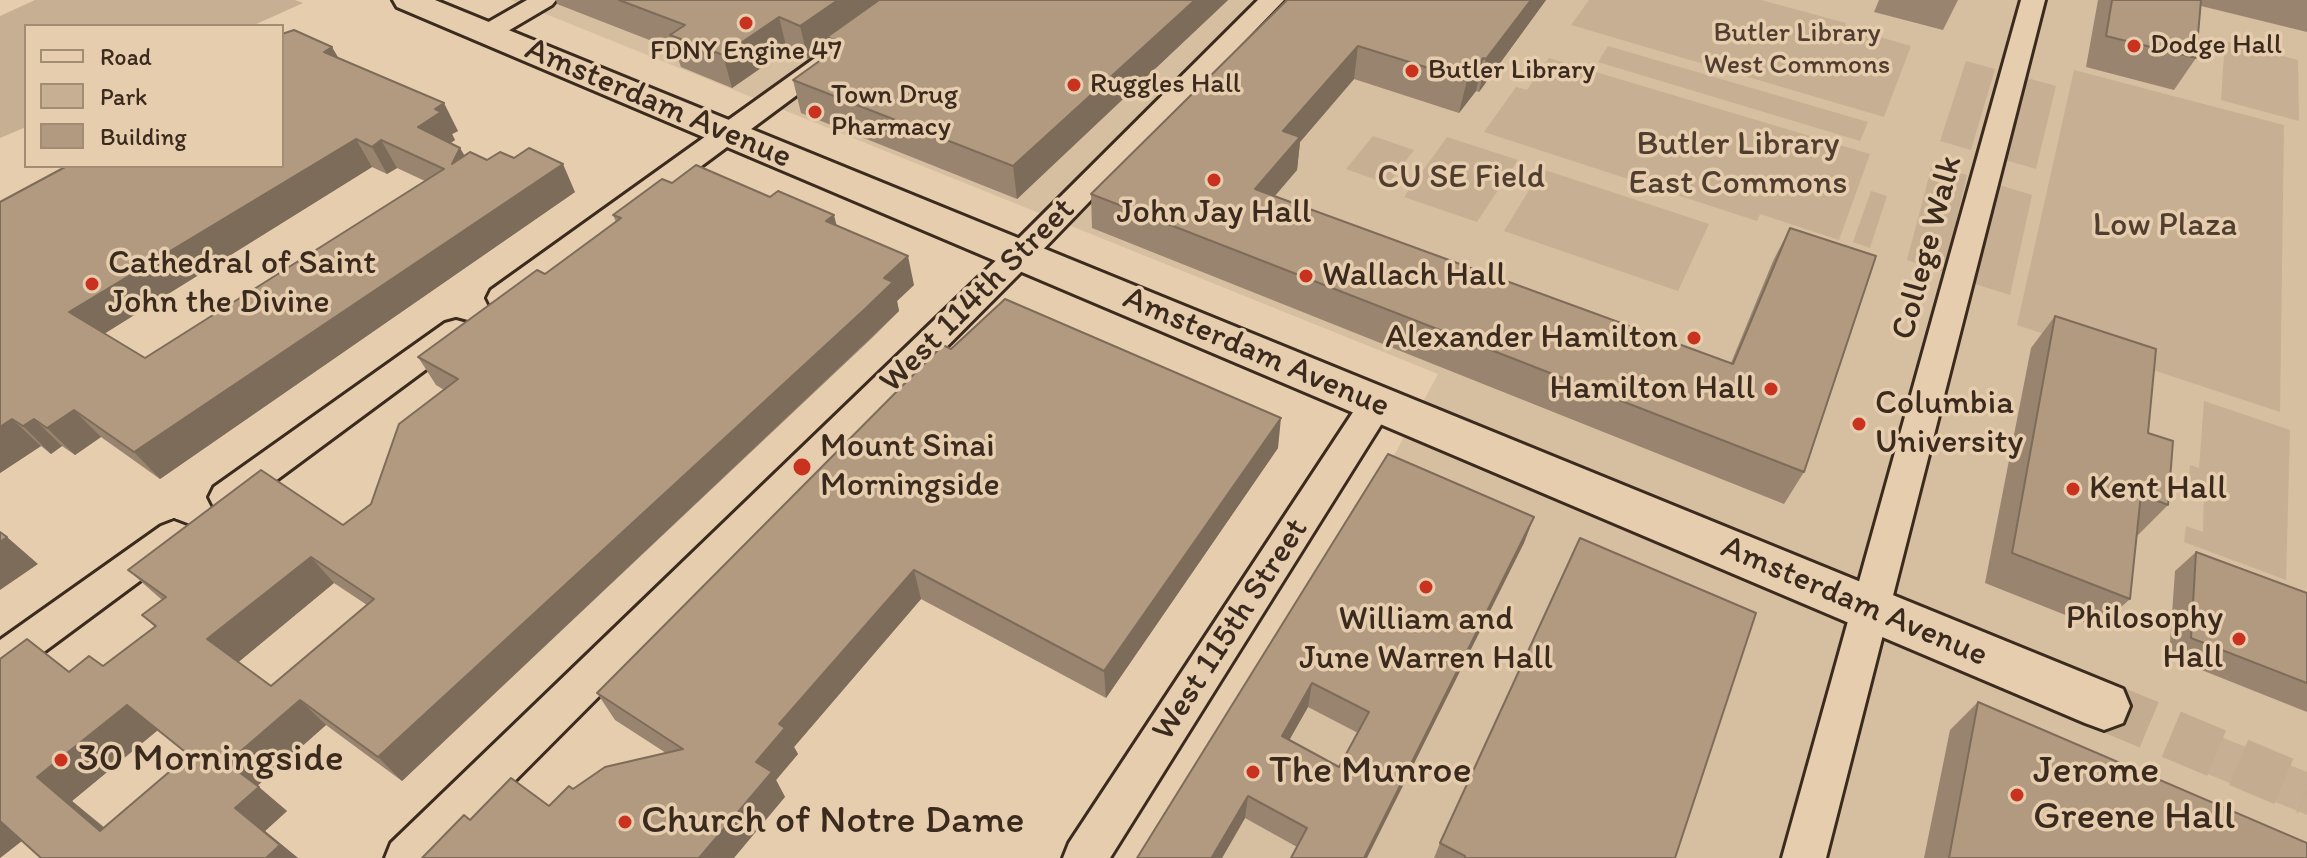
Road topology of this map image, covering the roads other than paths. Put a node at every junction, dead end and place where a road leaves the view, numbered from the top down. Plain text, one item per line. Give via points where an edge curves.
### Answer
1 (408, 0) edge
2 (544, 0) edge
3 (1272, 0) edge
4 (2033, 0) edge
5 (487, 33) junction
6 (849, 46) edge
7 (728, 133) junction
8 (1020, 255) junction
9 (1377, 403) junction
10 (1872, 609) junction
11 (0, 662) edge
12 (2104, 706) tunnel mouth
13 (407, 858) edge
14 (1085, 858) edge
15 (1804, 858) edge

1 - 5 main road, Amsterdam Avenue
2 - 5 street
3 - 8 street, West 114th Street
4 - 10 street, College Walk
5 - 7 main road, Amsterdam Avenue
6 - 7 street
7 - 8 main road, Amsterdam Avenue
7 - 11 street
8 - 9 main road, Amsterdam Avenue
8 - 13 street, West 114th Street
9 - 10 main road, Amsterdam Avenue
9 - 14 street, West 115th Street
10 - 12 main road, Amsterdam Avenue
10 - 15 street, College Walk

